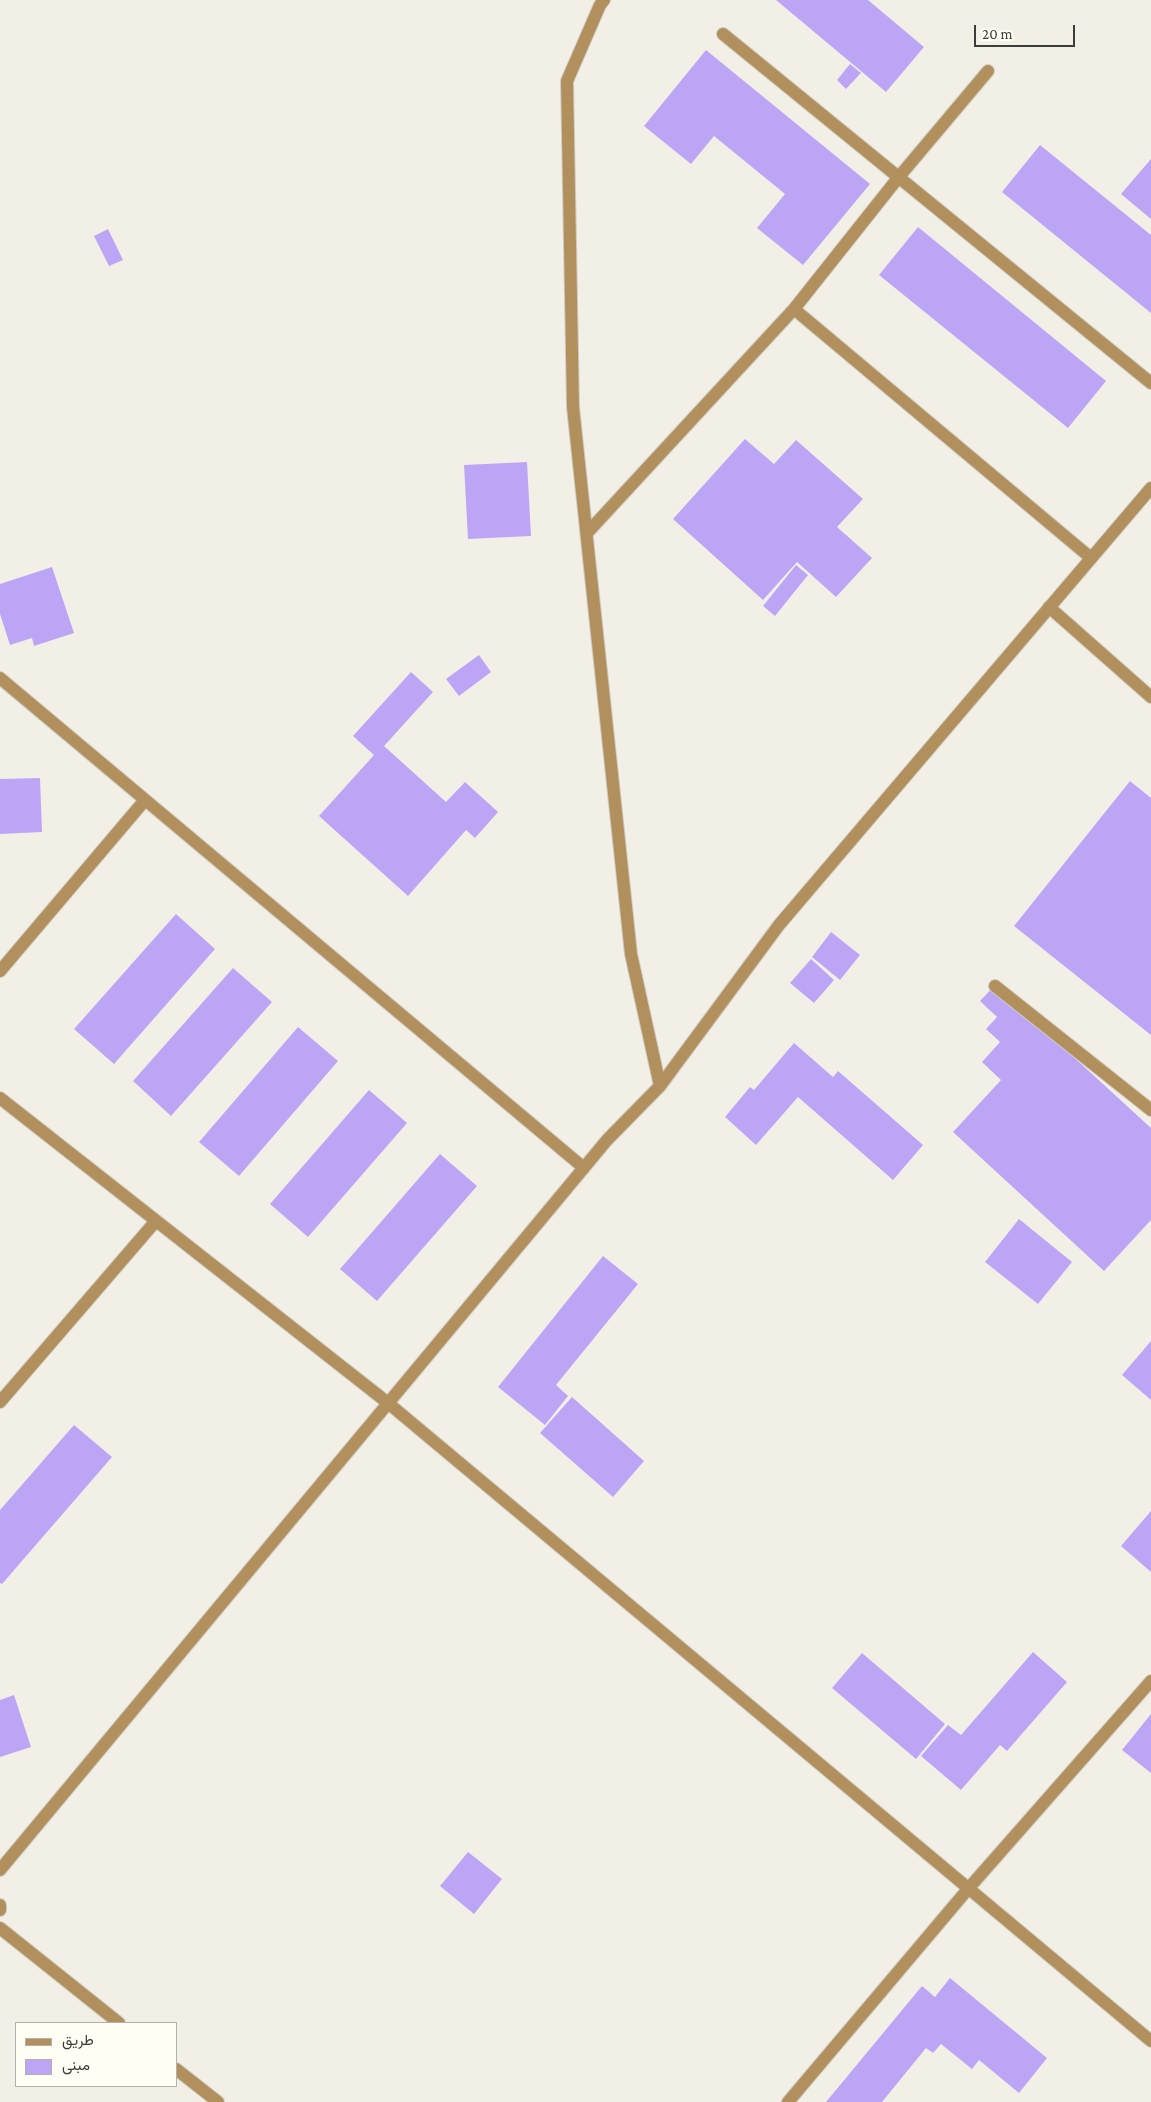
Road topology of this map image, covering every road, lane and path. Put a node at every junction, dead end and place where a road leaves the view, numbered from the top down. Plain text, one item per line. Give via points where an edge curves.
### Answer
1 (600, 2) edge
2 (723, 34) dead end
3 (988, 71) dead end
4 (898, 178) junction
5 (794, 309) junction
6 (1151, 382) edge
7 (1151, 488) edge
8 (588, 532) junction
9 (1091, 558) junction
10 (1049, 607) junction
11 (0, 678) edge
12 (1151, 697) edge
13 (145, 800) junction
14 (0, 971) edge
15 (995, 986) dead end
16 (660, 1086) junction
17 (0, 1098) edge
18 (1151, 1110) edge
19 (584, 1168) junction
20 (155, 1222) junction
21 (0, 1402) edge
22 (388, 1403) junction
23 (1151, 1681) edge
24 (0, 1870) edge
25 (968, 1889) junction
26 (0, 1905) edge
27 (0, 1910) edge
28 (0, 1928) edge
29 (118, 2022) edge
30 (1151, 2041) edge
31 (178, 2070) edge
32 (218, 2102) edge
33 (788, 2102) edge

1 - 8 lane via 567,82 573,407
2 - 4 lane
3 - 4 lane
4 - 5 lane
4 - 6 lane
5 - 8 lane
5 - 9 lane
7 - 9 lane
8 - 16 lane via 631,954
9 - 10 lane
10 - 12 lane
10 - 16 lane via 779,925
11 - 13 lane
13 - 14 lane
13 - 19 lane
15 - 18 lane
16 - 19 lane
17 - 20 lane
19 - 22 lane
20 - 21 lane
20 - 22 lane
22 - 24 lane
22 - 25 lane
23 - 25 lane
25 - 30 lane
25 - 33 lane
26 - 27 lane
28 - 29 lane
31 - 32 lane

